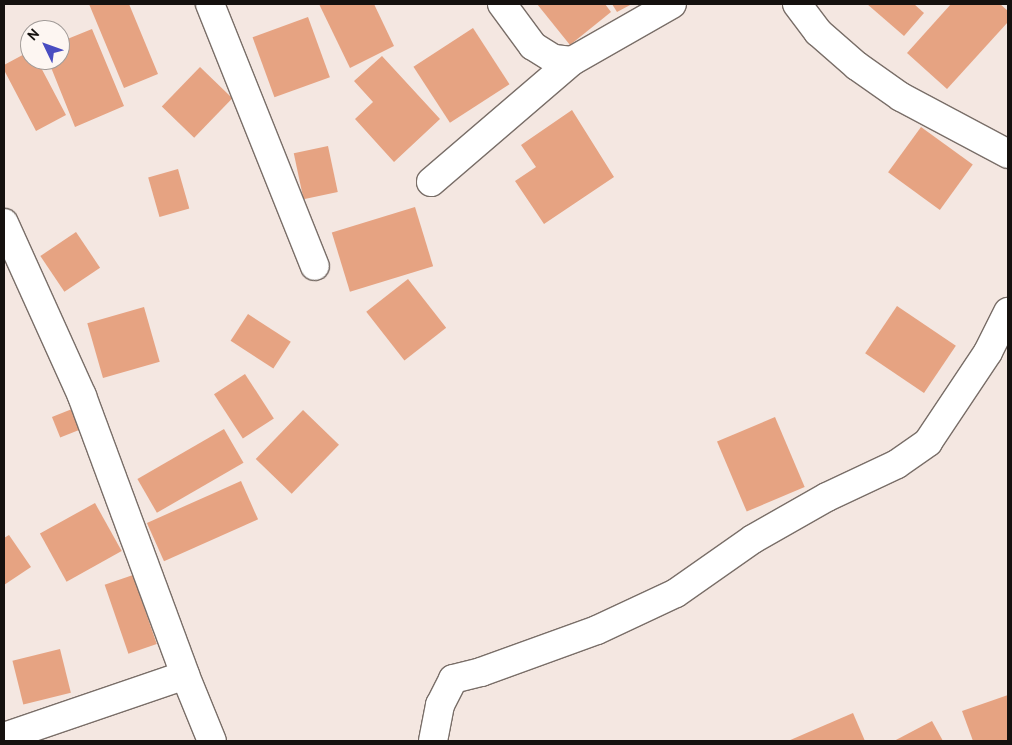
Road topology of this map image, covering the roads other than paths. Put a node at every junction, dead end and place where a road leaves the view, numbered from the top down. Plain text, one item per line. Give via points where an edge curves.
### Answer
1 (210, 4) edge
2 (502, 4) edge
3 (672, 4) edge
4 (797, 4) edge
5 (572, 61) junction
6 (1008, 154) edge
7 (431, 182) dead end
8 (8, 242) edge
9 (315, 266) dead end
10 (1008, 312) edge
11 (184, 675) junction
12 (4, 737) edge
13 (212, 741) edge
14 (433, 741) edge

1 - 9 street
2 - 5 street via 533,46 554,59
3 - 5 street
4 - 6 street via 818,32 857,66 901,96
5 - 7 street
8 - 11 street via 82,396
10 - 14 street via 988,352 928,442 897,464 827,497 753,539 676,593 597,630 453,679 440,705
11 - 12 street
11 - 13 street

